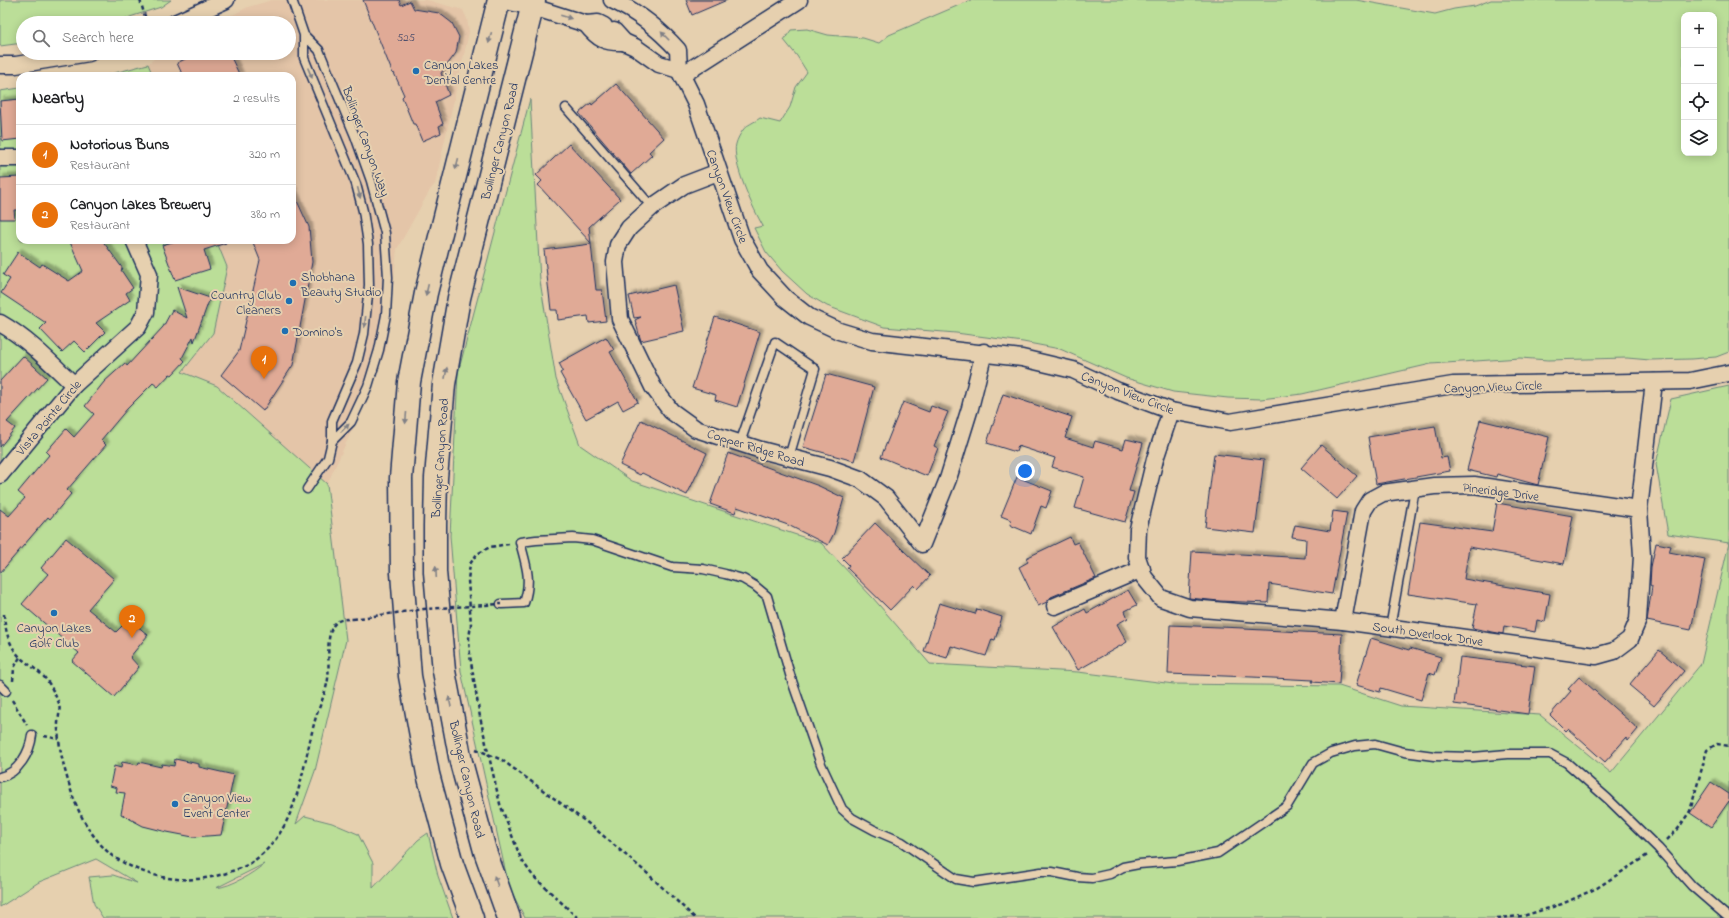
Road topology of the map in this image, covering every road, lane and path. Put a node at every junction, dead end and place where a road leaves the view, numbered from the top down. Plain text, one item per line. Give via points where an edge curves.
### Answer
1 (140, 0) edge
2 (226, 0) edge
3 (292, 0) edge
4 (500, 0) edge
5 (612, 0) edge
6 (799, 0) edge
7 (534, 4) edge
8 (145, 16) edge
9 (191, 16) edge
10 (586, 24) junction
11 (614, 33) junction
12 (304, 35) junction
13 (46, 60) edge
14 (0, 65) edge
15 (681, 73) junction
16 (566, 108) dead end
17 (0, 158) edge
18 (16, 158) edge
19 (718, 172) junction
20 (652, 207) junction
21 (136, 244) edge
22 (0, 323) edge
23 (984, 352) junction
24 (1729, 373) edge
25 (1654, 382) junction
26 (74, 385) junction
27 (1171, 411) junction
28 (332, 441) junction
29 (740, 443) junction
30 (789, 458) junction
31 (0, 475) edge
32 (307, 489) dead end
33 (1415, 489) junction
34 (1639, 509) junction
35 (520, 542) junction
36 (1142, 569) junction
37 (501, 604) joint
38 (1055, 606) dead end
39 (4, 614) dead end
40 (1342, 621) junction
41 (1390, 628) junction
42 (20, 657) junction
43 (3, 688) edge
44 (32, 735) junction
45 (59, 739) junction
46 (1729, 746) edge
47 (487, 754) junction
48 (0, 777) edge
49 (1658, 848) junction
50 (472, 918) edge
51 (509, 918) edge
52 (578, 918) edge
53 (695, 918) edge
54 (1497, 918) edge
55 (1729, 918) edge

1 - 8 path
2 - 9 street
3 - 12 lane, Bollinger Canyon Way
4 - 7 street
4 -> 50 main road via 426,293 409,382 401,478 402,573 410,676 428,774 452,864
15 -> 5 street, Canyon View Circle via 678,50 662,33 640,15
6 - 15 street
7 -> 10 street
51 -> 7 main road, Bollinger Canyon Road via 485,850 461,762 444,671 435,572 436,478 444,384 460,298
10 - 11 street via 598,23
10 - 11 street via 594,34 610,43
11 - 15 street via 659,64
12 -> 28 lane, Bollinger Canyon Way via 304,58 356,184 368,244 369,285 364,334 357,363 332,420
28 -> 12 lane, Bollinger Canyon Way via 351,422 368,386 379,350 386,315 388,277 385,233 355,136 319,50
13 - 14 street
15 - 19 street, Canyon View Circle via 696,104
16 - 20 lane
17 - 18 street
19 - 20 street, Copper Ridge Road via 684,185
19 - 23 street, Canyon View Circle via 742,239 760,271 785,298 809,317 839,331 872,341
20 - 29 street, Copper Ridge Road via 629,228 618,245 615,262 620,319 653,387 671,411 696,429
21 - 26 street, Vista Pointe Circle via 148,274 146,312 138,327
22 - 26 street via 43,356
23 - 27 street, Canyon View Circle via 1073,370 1118,391
23 - 30 street, Copper Ridge Road via 948,479 922,544 886,498 860,479 830,468
24 - 25 street, Canyon View Circle via 1690,381
25 - 27 street, Canyon View Circle via 1453,386 1230,422
25 - 34 street, South Overlook Drive
26 - 31 street, Vista Pointe Circle
27 - 36 street, South Overlook Drive via 1155,459 1138,529 1137,556
28 - 32 lane, Bollinger Canyon Way via 328,458
29 - 30 street, Copper Ridge Road
29 - 30 lane via 775,342 815,369
33 - 34 street, Pineridge Drive via 1474,485
33 - 40 street, Pineridge Drive via 1383,493 1370,500 1363,511
33 - 41 lane
34 - 41 street, South Overlook Drive via 1642,556 1638,620 1630,639 1614,651 1596,656
35 - 37 lane via 529,575 528,591 524,603
35 - 47 path via 490,547 478,554 470,564 470,656
35 - 49 lane via 573,538 592,540 672,567 703,569 725,574 743,579 755,586 766,596 821,764 842,809 857,821 902,842 956,879 974,882 1041,872 1092,878 1110,874 1123,867 1178,861 1218,853 1287,806 1313,763 1330,753 1375,744 1404,752 1434,756 1550,754 1567,763 1589,782
36 - 38 street
36 - 40 street, South Overlook Drive via 1144,577 1161,598 1190,608
37 - 45 path, bridge via 424,609 341,619 332,627 328,684 317,710 301,782 283,829 273,843 248,865 212,877 192,880 164,878 135,869 110,855 95,839 82,819 70,788
39 - 42 path via 4,630
40 - 41 street, South Overlook Drive
42 - 43 path via 14,668 14,680
42 - 45 path via 48,681 59,703
43 - 44 path via 23,716
44 - 45 path
44 - 48 lane via 30,747 22,761 9,774
46 - 49 path via 1717,744 1707,750 1690,811 1678,829
47 - 52 path via 500,804 521,859 533,876
47 - 53 path via 502,760 593,827
49 - 54 path via 1597,888 1562,904 1523,916
49 - 55 lane via 1692,886

